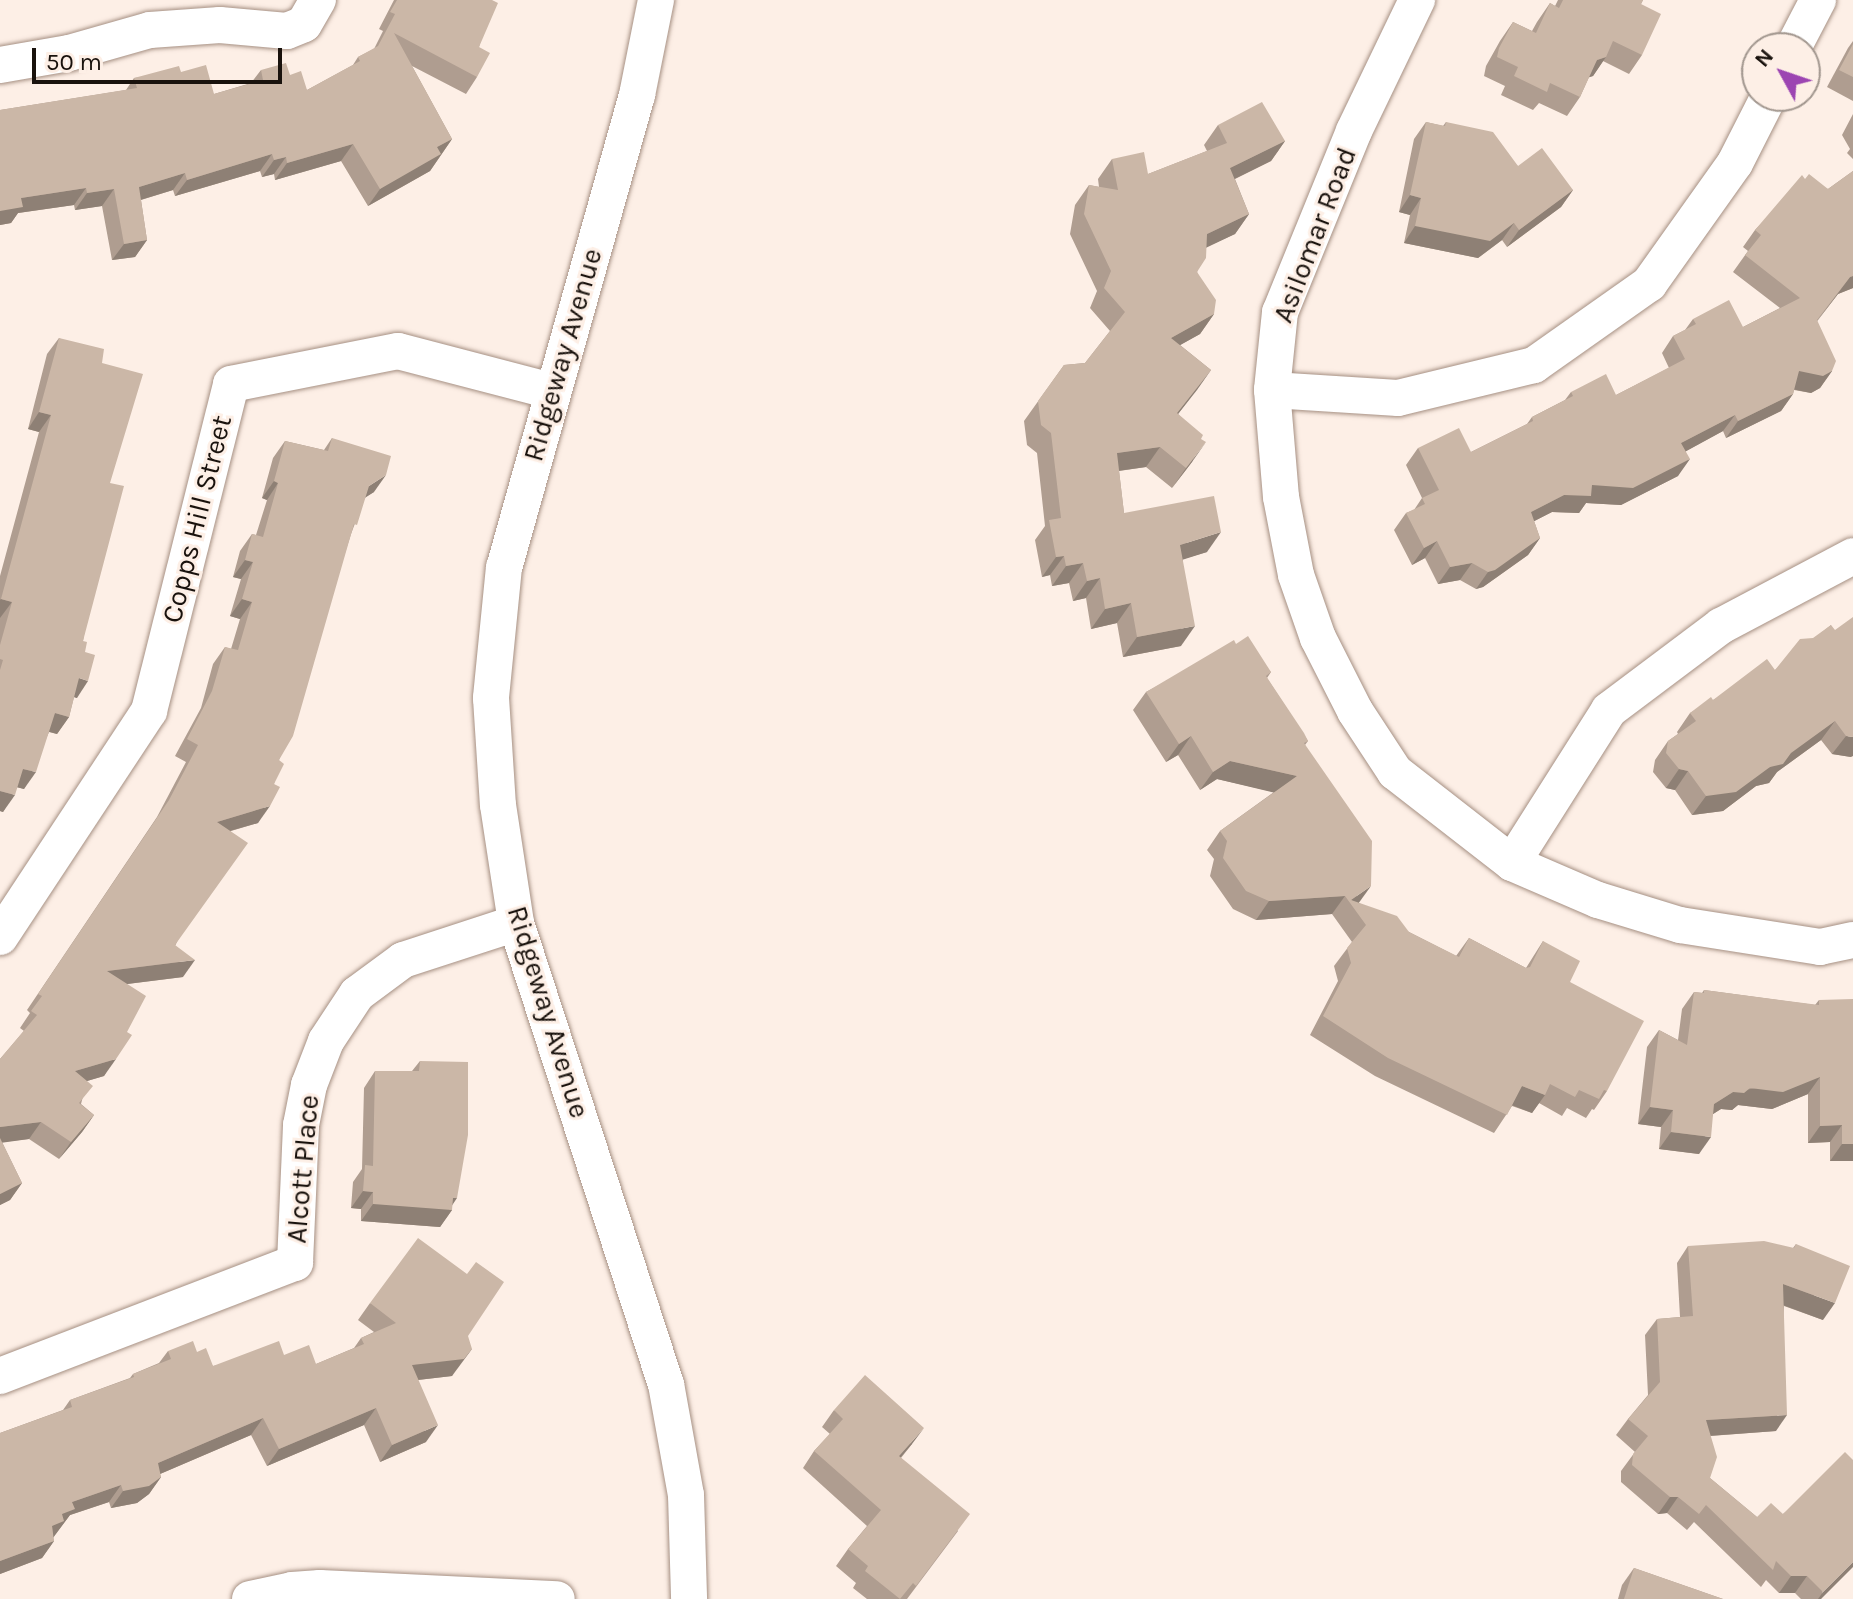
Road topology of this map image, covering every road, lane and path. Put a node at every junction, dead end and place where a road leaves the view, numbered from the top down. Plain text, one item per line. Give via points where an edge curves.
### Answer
1 (318, 0) edge
2 (656, 0) edge
3 (1417, 0) edge
4 (1818, 0) edge
5 (1801, 32) edge
6 (0, 65) edge
7 (1761, 112) edge
8 (1272, 390) junction
9 (552, 391) junction
10 (1853, 556) edge
11 (1512, 863) junction
12 (516, 923) junction
13 (0, 937) edge
14 (1853, 940) edge
15 (0, 1376) edge
16 (250, 1599) edge
17 (557, 1599) edge
18 (689, 1599) edge

1 - 6 street via 304,24 287,31 220,25 150,30
2 - 9 street, Ridgeway Avenue via 637,95
3 - 8 street, Asilomar Road via 1354,131 1280,312
4 - 5 street
7 - 8 street via 1735,163 1649,284 1534,365 1398,398
8 - 11 street, Asilomar Road via 1281,497 1296,575 1318,638 1355,711 1395,772
9 - 12 street, Ridgeway Avenue via 504,567 491,698 498,805
9 - 13 street, Copps Hill Street via 398,351 231,384 149,711
10 - 11 street via 1721,626 1609,710
11 - 14 street, Asilomar Road via 1598,900 1680,925 1820,947
12 - 15 street, Alcott Place via 403,960 357,994 326,1041 301,1125 295,1263
12 - 18 street, Ridgeway Avenue via 666,1384 686,1495
16 - 17 street via 320,1588

